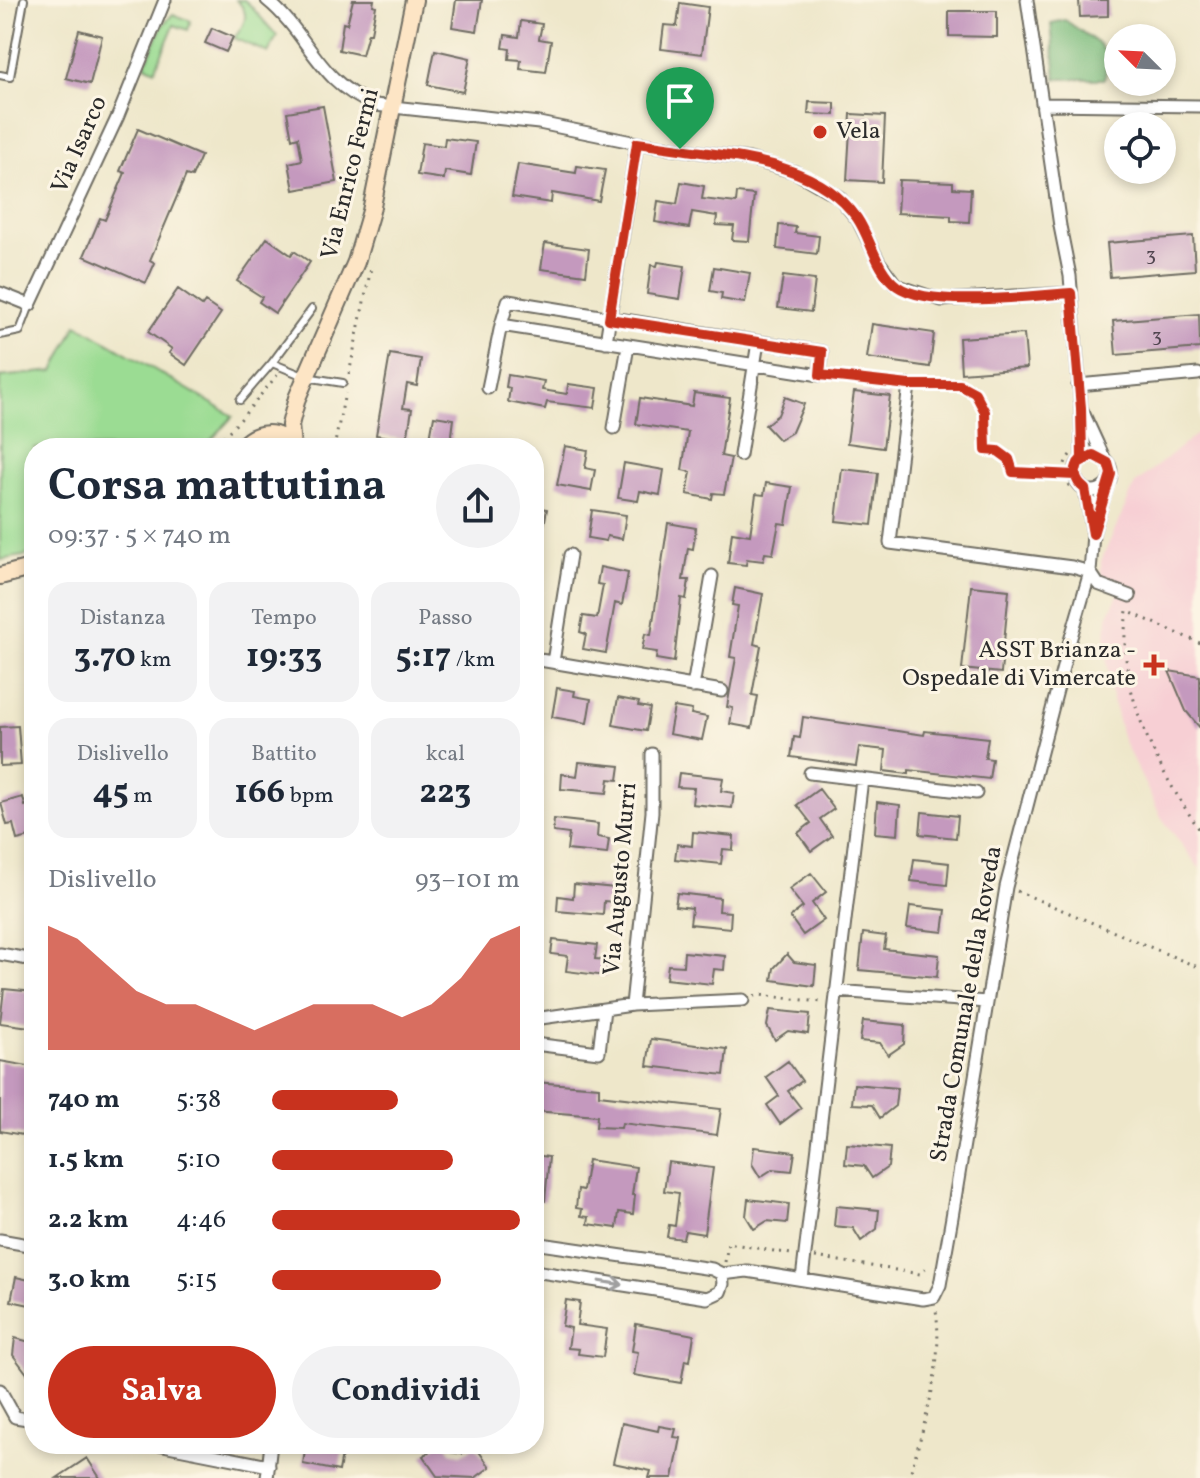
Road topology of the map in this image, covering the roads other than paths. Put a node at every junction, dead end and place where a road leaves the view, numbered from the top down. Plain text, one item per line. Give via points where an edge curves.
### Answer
1 (24, 0) edge
2 (165, 0) edge
3 (267, 0) edge
4 (414, 0) edge
5 (1027, 0) edge
6 (0, 75) edge
7 (1042, 104) junction
8 (1200, 106) edge
9 (393, 109) junction
10 (637, 143) junction
11 (0, 293) edge
12 (1071, 293) junction
13 (30, 305) junction
14 (312, 309) dead end
15 (609, 319) junction
16 (501, 325) junction
17 (0, 335) edge
18 (606, 342) junction
19 (758, 342) junction
20 (628, 346) junction
21 (272, 363) junction
22 (754, 366) junction
23 (1198, 374) dead end
24 (306, 377) junction
25 (344, 385) road end
26 (909, 385) road end
27 (1078, 385) junction
28 (488, 388) dead end
29 (297, 398) junction
30 (240, 400) dead end
31 (1081, 408) junction
32 (614, 428) dead end
33 (259, 435) junction
34 (255, 438) edge
35 (280, 438) edge
36 (291, 438) edge
37 (740, 455) dead end
38 (1082, 458) junction
39 (1104, 458) junction
40 (1110, 479) junction
41 (1085, 489) junction
42 (1093, 534) junction
43 (570, 555) dead end
44 (24, 570) edge
45 (1090, 572) junction
46 (0, 576) edge
47 (712, 576) dead end
48 (1130, 596) dead end
49 (544, 661) edge
50 (553, 662) junction
51 (693, 687) junction
52 (722, 691) dead end
53 (652, 754) dead end
54 (810, 773) dead end
55 (862, 779) junction
56 (976, 793) dead end
57 (0, 954) edge
58 (24, 958) edge
59 (836, 991) junction
60 (743, 1000) road end
61 (987, 1002) junction
62 (632, 1005) junction
63 (604, 1009) junction
64 (544, 1018) edge
65 (544, 1045) edge
66 (0, 1240) edge
67 (24, 1244) edge
68 (544, 1244) edge
69 (544, 1273) edge
70 (722, 1274) junction
71 (802, 1279) junction
72 (0, 1390) edge
73 (24, 1418) edge
74 (197, 1454) edge
75 (268, 1472) edge

1 - 6 lane via 10,77
2 - 13 street, Via Isarco
3 - 9 street via 336,81 359,99
4 - 9 street, Via Enrico Fermi
5 - 7 street
7 - 8 street
7 - 12 street
9 - 10 street via 539,123
9 - 24 street, Via Enrico Fermi via 356,262
10 - 12 street via 749,159 795,172 839,197 896,285 916,293 941,300
10 - 15 street
11 - 13 street
12 - 27 street
13 - 17 lane via 20,331
14 - 21 lane
15 - 16 street via 508,301
15 - 18 street
15 - 19 street
16 - 18 street
16 - 28 street
18 - 20 street
19 - 22 street
19 - 22 street via 822,352 820,375
20 - 22 street
20 - 32 street
21 - 24 lane
21 - 30 lane
22 - 37 street
23 - 27 street
24 - 25 lane
24 - 29 street, Via Enrico Fermi
26 - 45 street via 890,543
27 - 31 street
29 - 33 street, Via Enrico Fermi
29 - 36 street, Via Enrico Fermi
31 - 38 street
31 - 39 street
33 - 34 street, Via Enrico Fermi
33 - 35 street
38 - 39 street
38 - 41 street, Strada Comunale della Roveda via 1075,475
39 - 40 street
40 - 41 street via 1097,490
40 - 42 street, Strada Comunale della Roveda
41 - 42 street, Strada Comunale della Roveda
42 - 45 street, Strada Comunale della Roveda
43 - 50 street
44 - 46 street
45 - 48 street via 1098,584
45 - 61 street, Strada Comunale della Roveda via 1006,887
47 - 51 street
49 - 50 street
50 - 51 street
51 - 52 street
53 - 62 street, Via Augusto Murri via 652,812
54 - 55 street
55 - 56 street
55 - 59 street
57 - 58 street
59 - 61 street
59 - 71 street
60 - 62 street
61 - 71 street, Strada Comunale della Roveda via 934,1297
62 - 63 street, Via Augusto Murri
63 - 64 street, Via Augusto Murri
63 - 65 street via 599,1052
66 - 67 street
68 - 70 street
69 -> 70 street via 707,1298 720,1292
70 - 71 street via 747,1271
72 - 73 street via 15,1417
74 - 75 street

